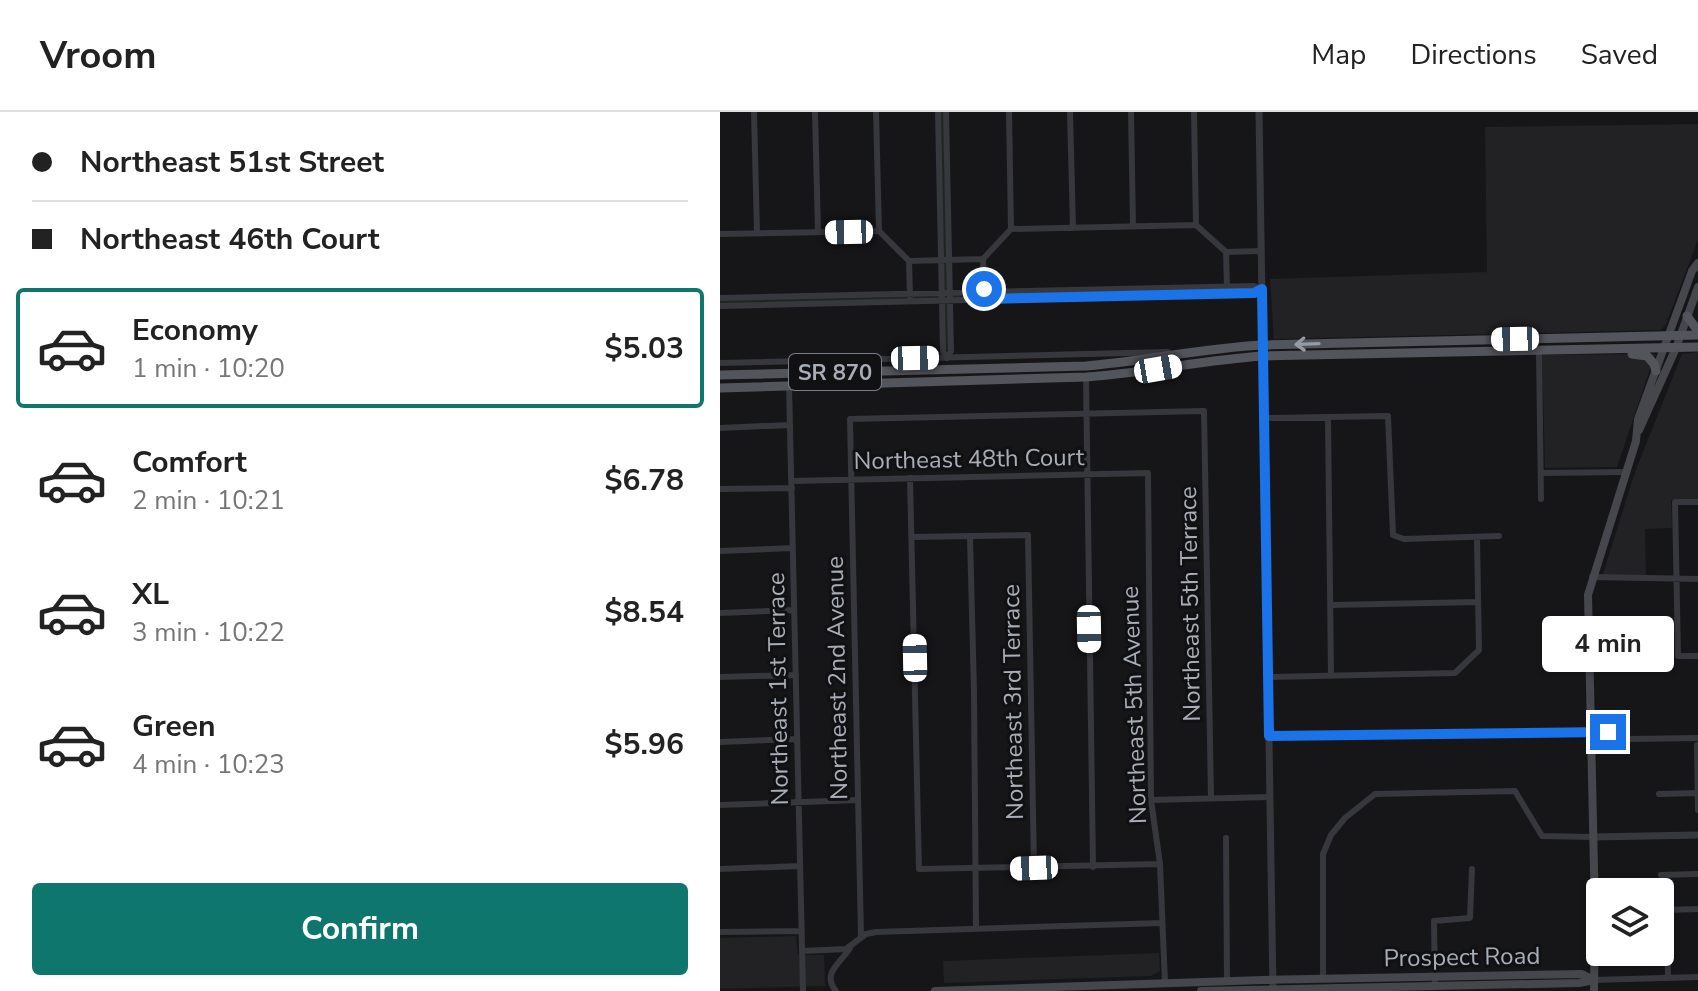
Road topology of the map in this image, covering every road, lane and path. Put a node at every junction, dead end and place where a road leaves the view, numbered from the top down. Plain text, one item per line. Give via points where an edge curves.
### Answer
1 (754, 112) edge
2 (815, 112) edge
3 (876, 112) edge
4 (1009, 112) edge
5 (1070, 112) edge
6 (1131, 112) edge
7 (1194, 112) edge
8 (1259, 112) edge
9 (942, 116) edge
10 (1196, 225) junction
11 (1133, 226) junction
12 (1073, 228) junction
13 (1011, 229) junction
14 (879, 231) junction
15 (818, 232) junction
16 (757, 233) junction
17 (720, 234) edge
18 (1261, 251) junction
19 (1226, 252) junction
20 (945, 259) junction
21 (983, 259) junction
22 (909, 261) junction
23 (1698, 263) edge
24 (1698, 287) edge
25 (1262, 289) junction
26 (1227, 290) junction
27 (792, 296) junction
28 (946, 296) junction
29 (984, 296) junction
30 (910, 297) junction
31 (720, 298) edge
32 (792, 305) junction
33 (720, 306) edge
34 (1687, 316) junction
35 (1698, 333) edge
36 (1675, 335) junction
37 (1571, 338) junction
38 (1542, 339) junction
39 (1484, 340) junction
40 (1424, 341) junction
41 (1698, 347) edge
42 (1622, 348) junction
43 (1665, 348) junction
44 (1676, 348) junction
45 (1263, 350) junction
46 (1539, 350) junction
47 (1191, 351) junction
48 (1493, 351) junction
49 (1424, 353) junction
50 (1081, 354) junction
51 (1360, 354) junction
52 (947, 358) junction
53 (1136, 360) junction
54 (789, 361) junction
55 (720, 363) edge
56 (1079, 366) junction
57 (1007, 368) junction
58 (947, 370) junction
59 (1656, 371) junction
60 (841, 372) junction
61 (789, 373) junction
62 (720, 375) edge
63 (1086, 377) junction
64 (1028, 379) junction
65 (950, 381) junction
66 (886, 383) junction
67 (789, 385) junction
68 (746, 387) junction
69 (720, 388) edge
70 (1086, 414) junction
71 (1264, 418) junction
72 (1328, 418) junction
73 (790, 425) junction
74 (720, 428) edge
75 (1639, 431) junction
76 (1626, 472) junction
77 (1148, 473) joint
78 (1541, 473) junction
79 (1087, 475) junction
80 (910, 478) junction
81 (851, 479) junction
82 (792, 484) junction
83 (720, 489) edge
84 (1541, 499) dead end
85 (1698, 502) edge
86 (1499, 536) dead end
87 (912, 537) junction
88 (970, 537) junction
89 (1477, 539) junction
90 (793, 548) junction
91 (720, 551) edge
92 (1592, 577) junction
93 (1698, 579) edge
94 (1677, 580) junction
95 (1478, 602) junction
96 (1331, 605) junction
97 (794, 610) junction
98 (720, 613) edge
99 (1698, 656) edge
100 (1331, 674) junction
101 (796, 675) junction
102 (720, 677) edge
103 (1268, 677) junction
104 (1589, 733) junction
105 (1269, 736) junction
106 (1698, 738) edge
107 (797, 739) junction
108 (720, 742) edge
109 (1697, 745) edge
110 (1698, 793) edge
111 (1659, 794) dead end
112 (1211, 797) junction
113 (1270, 797) junction
114 (858, 800) junction
115 (1151, 800) junction
116 (799, 802) junction
117 (720, 805) edge
118 (1698, 810) edge
119 (1698, 835) edge
120 (1593, 837) junction
121 (1226, 838) dead end
122 (1160, 864) junction
123 (800, 866) junction
124 (1093, 867) junction
125 (1034, 868) junction
126 (720, 869) edge
127 (977, 869) junction
128 (1472, 869) dead end
129 (1698, 874) edge
130 (1661, 875) dead end
131 (1698, 909) edge
132 (1162, 923) junction
133 (976, 929) junction
134 (801, 931) junction
135 (720, 932) edge
136 (861, 937) junction
137 (851, 948) junction
138 (802, 951) junction
139 (1698, 977) edge
140 (1668, 978) junction
141 (1323, 979) junction
142 (1594, 980) junction
143 (1227, 981) junction
144 (1435, 981) junction
145 (1165, 983) junction
146 (1273, 987) edge
147 (1117, 988) edge
148 (803, 991) edge
149 (836, 991) edge
150 (935, 991) edge
151 (959, 991) edge
152 (1201, 991) edge
153 (1594, 991) edge

1 - 16 street
2 - 15 street
3 - 14 street
4 - 13 street
5 - 12 street
6 - 11 street
7 - 10 street
8 - 18 street
9 - 20 street
10 - 11 street
10 - 19 street
11 - 12 street
12 - 13 street
13 - 21 street
14 - 15 street
14 - 22 street
15 - 16 street
16 - 17 street
18 - 19 street
18 - 25 street
19 - 26 street
20 - 21 street
20 - 22 street
20 - 28 street
21 - 29 street
22 - 30 street
23 - 36 main road
24 - 34 main road
25 - 26 street
25 - 45 street
26 - 29 street
27 - 30 street
27 - 31 street
27 - 32 street
28 - 29 street
28 - 30 street
28 - 52 street via 951,351
30 - 32 street
32 - 33 street
34 - 35 main road
34 - 36 main road
35 - 36 main road, SR 870
36 - 37 main road, SR 870
36 - 43 main road
36 - 44 main road
37 - 38 main road, SR 870
37 - 46 main road
38 - 39 main road, SR 870
38 - 48 main road
39 - 40 main road, SR 870
39 - 49 main road
40 -> 45 main road, SR 870
40 - 51 main road via 1410,349
41 - 44 main road, SR 870
42 - 43 main road, SR 870
42 - 46 main road, SR 870
42 - 59 main road via 1647,356
43 - 44 main road, SR 870
43 - 59 main road
44 - 75 main road
45 - 47 main road, SR 870
45 - 51 main road, SR 870
45 - 63 main road, SR 870
45 - 71 street
46 - 48 main road, SR 870
46 - 78 street
47 - 50 street
47 - 53 main road, SR 870
48 - 49 main road, SR 870
49 - 51 main road, SR 870
50 - 52 street
50 - 56 street
52 - 54 street
52 - 58 street
53 - 56 main road, SR 870
53 - 63 main road via 1131,367 1098,370
54 - 55 street
54 - 61 street
56 - 57 main road, SR 870
56 - 64 main road via 1074,373
57 - 58 main road, SR 870
57 - 65 main road via 1000,373 960,374
58 - 60 main road, SR 870
58 - 66 main road via 934,377 892,378
59 - 75 main road via 1638,419
60 - 61 main road, SR 870
60 - 67 main road
61 - 62 main road, SR 870
61 - 68 main road
63 - 64 main road, SR 870
63 - 70 street
64 - 65 main road, SR 870
65 - 66 main road, SR 870
66 - 67 main road, SR 870
67 - 68 main road, SR 870
67 - 73 street, Northeast 1st Terrace
68 - 69 main road, SR 870
70 - 79 street
70 - 81 street, Northeast 2nd Avenue via 850,419
70 - 112 street, Northeast 5th Terrace via 1204,411
71 - 72 street
71 - 103 street
72 - 89 street via 1388,416 1393,535
72 - 96 street
73 - 74 street
73 - 82 street, Northeast 1st Terrace
75 - 76 main road
76 - 78 street
76 - 92 main road
77 - 79 street, Northeast 48th Court
77 - 115 street, Northeast 5th Avenue
78 - 84 street
79 - 80 street, Northeast 48th Court
79 - 124 street
80 - 81 street, Northeast 48th Court
80 - 87 street
81 - 82 street, Northeast 48th Court
81 - 114 street, Northeast 2nd Avenue
82 - 83 street, Northeast 48th Court
82 - 90 street, Northeast 1st Terrace
85 - 94 street via 1675,502
86 - 89 street
87 - 88 street
87 - 127 street via 919,869
88 - 125 street, Northeast 3rd Terrace via 1028,535
88 - 127 street
89 - 95 street
90 - 91 street
90 - 97 street, Northeast 1st Terrace
92 - 94 street
92 - 104 main road
93 - 94 street
94 - 99 street via 1678,656
95 - 96 street
95 - 100 street via 1479,650 1455,673
96 - 100 street
97 - 98 street
97 - 101 street, Northeast 1st Terrace
100 - 103 street
101 - 102 street
101 - 107 street, Northeast 1st Terrace
103 - 105 street
104 - 105 street
104 - 106 street via 1630,739
104 - 120 main road
105 - 113 street
107 - 108 street
107 - 116 street, Northeast 1st Terrace
109 - 110 street
110 - 111 street
110 - 118 street
112 - 113 street
112 - 115 street
113 - 146 street
114 - 116 street
114 - 136 street, Northeast 2nd Avenue
115 - 122 street, Northeast 5th Avenue
116 - 117 street
116 - 123 street, Northeast 1st Terrace
119 - 120 street
120 - 141 street via 1542,836 1515,791 1375,794 1345,818 1323,854
120 - 142 main road
121 - 143 street
122 - 124 street
122 - 132 street, Northeast 5th Avenue
123 - 126 street
123 - 134 street, Northeast 1st Terrace
124 - 125 street
125 - 127 street
127 - 133 street
128 - 144 street via 1470,918 1434,921
129 - 130 street
131 - 140 street via 1667,910
132 - 133 street
132 - 145 street, Northeast 5th Avenue
133 - 136 street
134 - 135 street
134 - 138 street, Northeast 1st Terrace
136 - 137 street
137 - 138 street
137 - 149 street via 830,974
138 - 148 street, Northeast 1st Terrace
139 - 140 street
140 - 142 street
141 - 144 main road, Prospect Road
141 - 146 main road, Prospect Road
142 - 144 main road, Prospect Road
142 - 153 main road
143 - 145 main road, Prospect Road
143 - 146 main road, Prospect Road
144 - 146 main road, Prospect Road
145 - 147 main road, Prospect Road
146 - 152 main road, Prospect Road
147 - 151 main road, Prospect Road
150 - 151 main road, Prospect Road

